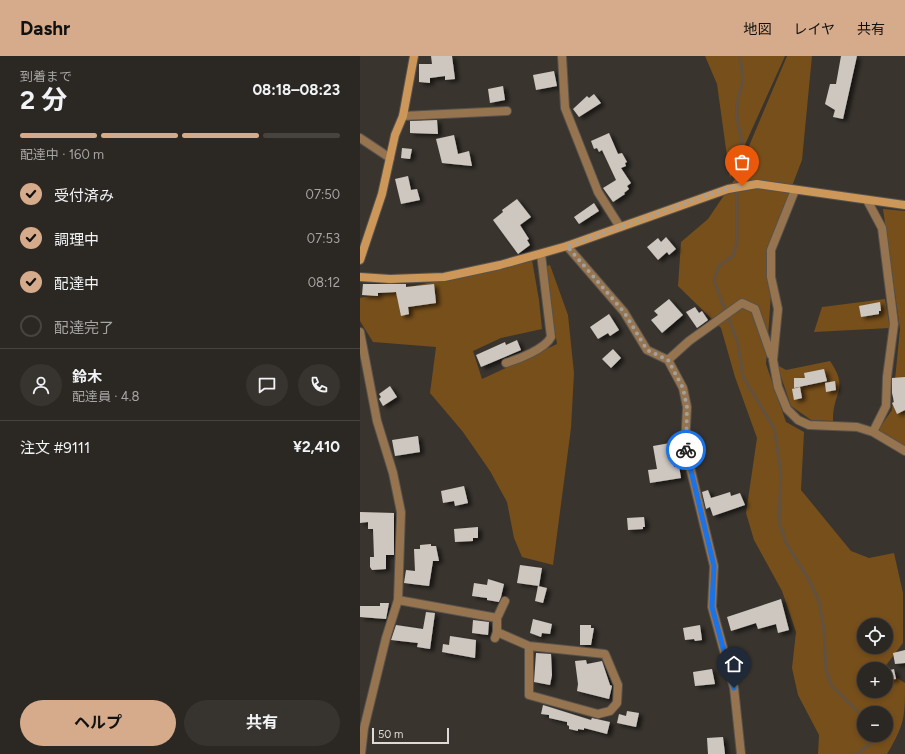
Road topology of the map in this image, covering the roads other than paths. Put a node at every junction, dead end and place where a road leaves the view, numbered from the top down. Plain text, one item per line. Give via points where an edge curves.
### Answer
1 (414, 56) edge
2 (562, 56) edge
3 (507, 111) dead end
4 (403, 116) junction
5 (360, 138) edge
6 (390, 158) junction
7 (795, 190) junction
8 (867, 200) junction
9 (905, 205) edge
10 (620, 227) junction
11 (567, 246) junction
12 (541, 254) junction
13 (360, 260) edge
14 (360, 277) edge
15 (360, 332) edge
16 (668, 360) junction
17 (773, 360) junction
18 (506, 363) dead end
19 (873, 432) junction
20 (905, 451) edge
21 (398, 600) junction
22 (505, 601) dead end
23 (498, 618) junction
24 (529, 646) junction
25 (360, 754) edge
26 (741, 754) edge

1 - 4 street
2 - 10 street via 565,108 598,192
3 - 4 street
4 - 6 street via 395,135
5 - 6 street
6 - 13 street via 382,194
7 - 8 street
7 - 10 street via 757,184 728,188
7 - 17 street via 771,250 771,277 778,309
8 - 9 street
8 - 19 street via 882,228 894,324 886,406
10 - 11 street
11 - 12 street
11 - 16 street via 624,312 647,350
12 - 14 street via 444,277
12 - 18 street via 551,337 548,343
15 - 21 street via 377,421 401,512
16 - 17 street via 689,341 742,303 755,309
16 - 26 street via 683,388 687,407 685,446 714,566 712,607 734,688
17 - 19 street via 778,387 787,409 798,420 809,425 857,427
19 - 20 street
21 - 23 street
21 - 25 street via 386,638
22 - 23 street
23 - 24 street via 496,635
24 - 24 street via 605,654 618,684 617,703 610,711 598,714 529,695

